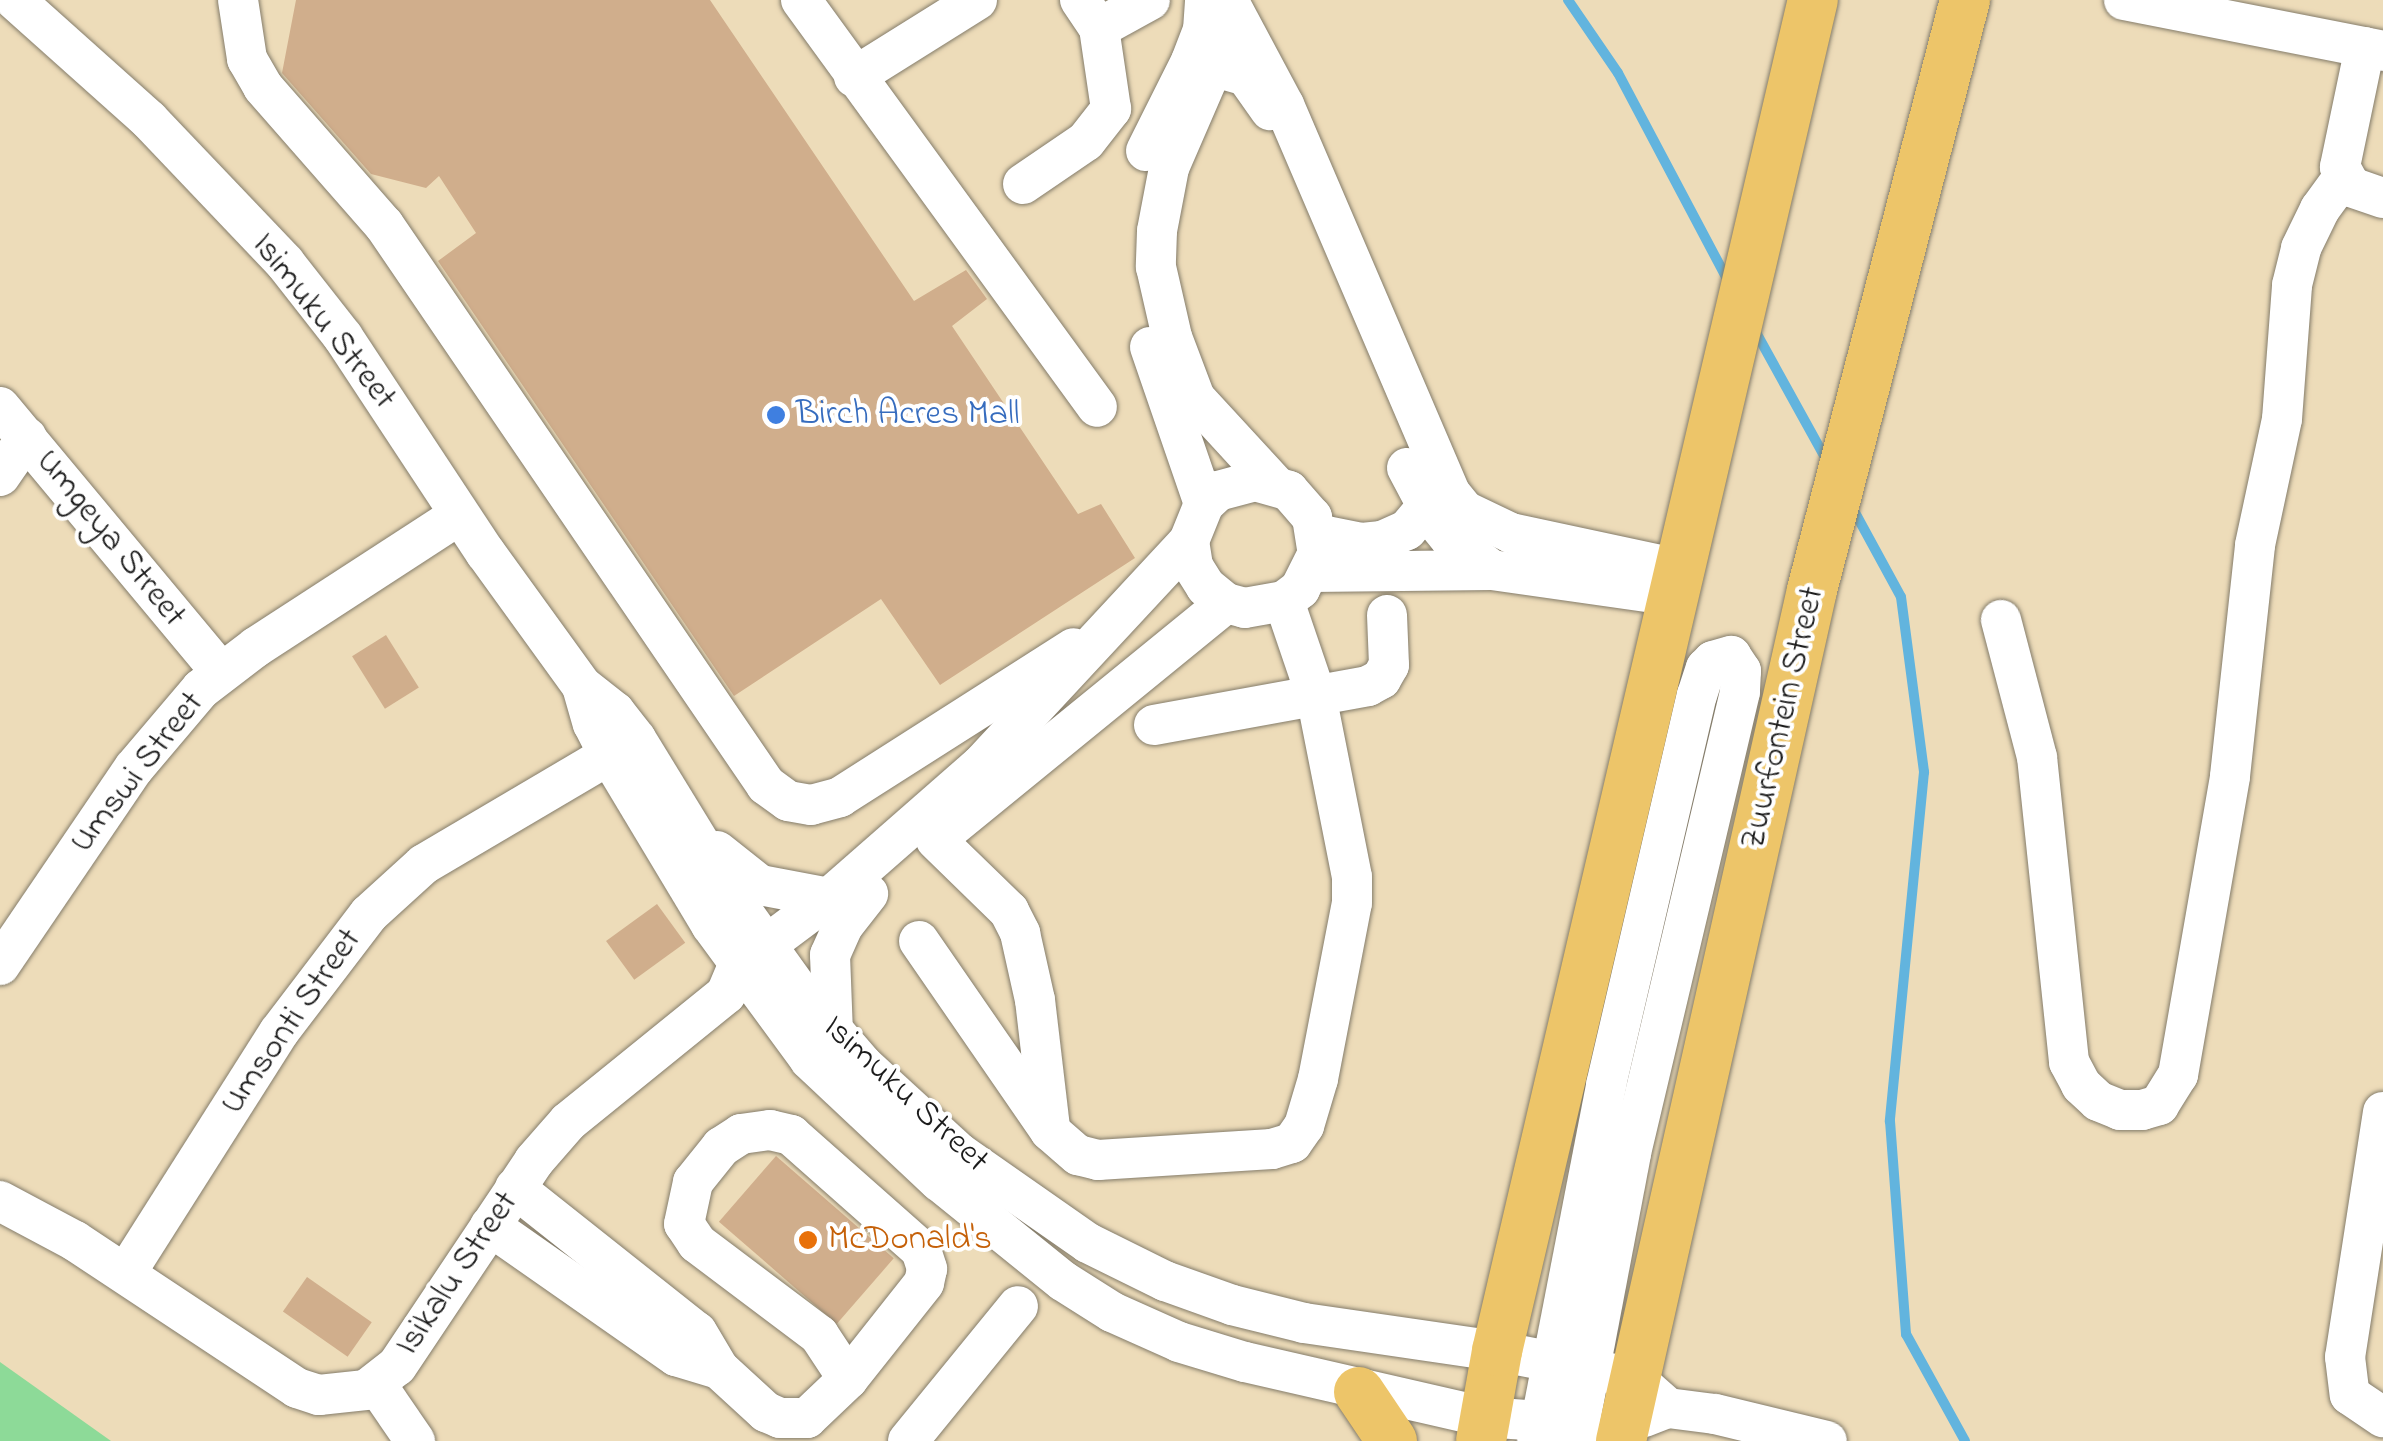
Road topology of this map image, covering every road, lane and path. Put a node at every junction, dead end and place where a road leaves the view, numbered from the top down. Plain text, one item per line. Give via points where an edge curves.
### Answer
1 (16, 0) edge
2 (238, 0) edge
3 (977, 0) edge
4 (1150, 0) edge
5 (1813, 0) edge
6 (1965, 0) edge
7 (2124, 0) edge
8 (1221, 1) edge
9 (814, 5) edge
10 (1090, 14) edge
11 (2374, 49) edge
12 (1216, 67) junction
13 (854, 77) junction
14 (2343, 178) junction
15 (1023, 184) dead end
16 (2383, 198) edge
17 (0, 407) edge
18 (1097, 407) dead end
19 (27, 437) junction
20 (0, 476) edge
21 (1274, 484) junction
22 (1204, 504) junction
23 (1426, 507) junction
24 (459, 515) junction
25 (1189, 542) junction
26 (1315, 553) junction
27 (1492, 570) junction
28 (1676, 582) junction
29 (1284, 601) junction
30 (1226, 603) junction
31 (1386, 614) dead end
32 (1121, 618) junction
33 (2002, 620) dead end
34 (220, 672) junction
35 (1316, 695) junction
36 (1154, 726) dead end
37 (622, 747) junction
38 (695, 831) junction
39 (936, 840) junction
40 (848, 896) junction
41 (919, 941) dead end
42 (0, 965) edge
43 (754, 973) junction
44 (833, 1032) junction
45 (2383, 1112) edge
46 (1050, 1131) junction
47 (516, 1188) junction
48 (0, 1201) edge
49 (490, 1226) junction
50 (126, 1273) junction
51 (1018, 1306) dead end
52 (884, 1334) junction
53 (819, 1335) junction
54 (1497, 1351) junction
55 (1551, 1361) junction
56 (719, 1370) junction
57 (848, 1379) junction
58 (376, 1384) junction
59 (1358, 1392) junction
60 (1597, 1416) edge
61 (2383, 1416) edge
62 (813, 1429) edge
63 (1483, 1429) edge
64 (1802, 1438) edge
65 (415, 1441) edge
66 (908, 1441) edge
67 (1392, 1441) edge

1 - 24 street, Isimuku Street via 149,120 285,263 343,337
2 - 32 street via 247,59 263,86 384,225 766,785 788,801 812,805 840,797
3 - 13 street
4 - 10 street
5 - 28 main road
6 - 60 main road, Zuurfontein Street
7 - 11 street
8 - 12 street
8 - 22 street via 1144,156 1137,227 1140,304 1152,357
8 - 28 street via 1284,105 1450,494 1465,511 1511,533
9 - 13 street
10 - 15 street via 1111,109 1086,141
11 - 14 street via 2340,151
12 - 21 street via 1169,168 1156,267 1195,398
12 - 23 street via 1246,76 1264,97
13 - 18 street
14 - 16 street
14 - 33 street via 2313,222 2292,285 2282,419 2254,545 2230,776 2178,1075 2159,1105 2142,1110 2098,1101 2069,1062 2037,757
17 - 19 street, Umgeya Street
19 - 20 street
19 - 34 street, Umgeya Street
21 - 22 street via 1236,483
21 - 26 street via 1303,502
22 - 25 street
23 - 26 street via 1407,530 1382,542
23 - 27 street via 1451,540
24 - 34 street, Umswi Street
24 - 37 street, Isimuku Street via 582,686 593,724
25 - 30 street via 1193,566
25 - 32 street
26 - 27 street
26 - 29 street
27 - 28 street
28 - 54 main road
29 - 30 street via 1255,608
29 - 35 street
30 - 39 street
31 - 35 street via 1388,665 1381,679
32 - 40 street
34 - 42 street, Umswi Street via 134,768
35 - 36 street
35 - 46 street via 1350,852 1352,903 1304,1126 1292,1143 1272,1150 1098,1160 1078,1155
37 - 38 street, Isimuku Street
37 - 43 street, Isimuku Street
37 - 50 street, Umsonti Street via 424,864 369,914 279,1032
38 - 40 street via 760,885
38 - 43 street, Isimuku Street
39 - 40 street
39 - 46 street via 1001,902 1020,933
40 - 43 street, Isikalu Street
40 - 44 street via 830,955
41 - 46 street
43 - 44 street, Isimuku Street
43 - 47 street, Isikalu Street via 568,1122
43 - 59 street, Isimuku Street via 842,1093 1004,1236 1112,1312 1245,1362
44 - 54 street, Isimuku Street via 959,1152 1028,1204 1165,1281 1304,1323
45 - 61 street via 2345,1357 2350,1395
47 - 49 street, Isikalu Street
47 - 56 street via 697,1332
48 - 50 street, Isikalu Street
49 - 56 street via 676,1356
49 - 58 street, Isikalu Street via 397,1366
50 - 58 street, Isikalu Street via 297,1388 341,1395
51 - 66 street
52 - 53 street
52 - 53 street via 924,1284 921,1250 791,1135 741,1134 693,1182 684,1224 697,1243
52 - 57 street
53 - 57 street
54 - 55 street, Isimuku Street
54 - 63 main road
55 - 60 street, Isimuku Street
55 - 60 street
55 - 60 street via 1606,1085 1697,694 1713,660 1731,656 1741,671 1740,692 1631,1154
56 - 62 street via 766,1412
57 - 62 street
58 - 65 street
59 - 63 street, Isimuku Street
59 - 67 main road
60 - 63 street, Isimuku Street
60 - 64 street via 1745,1418

